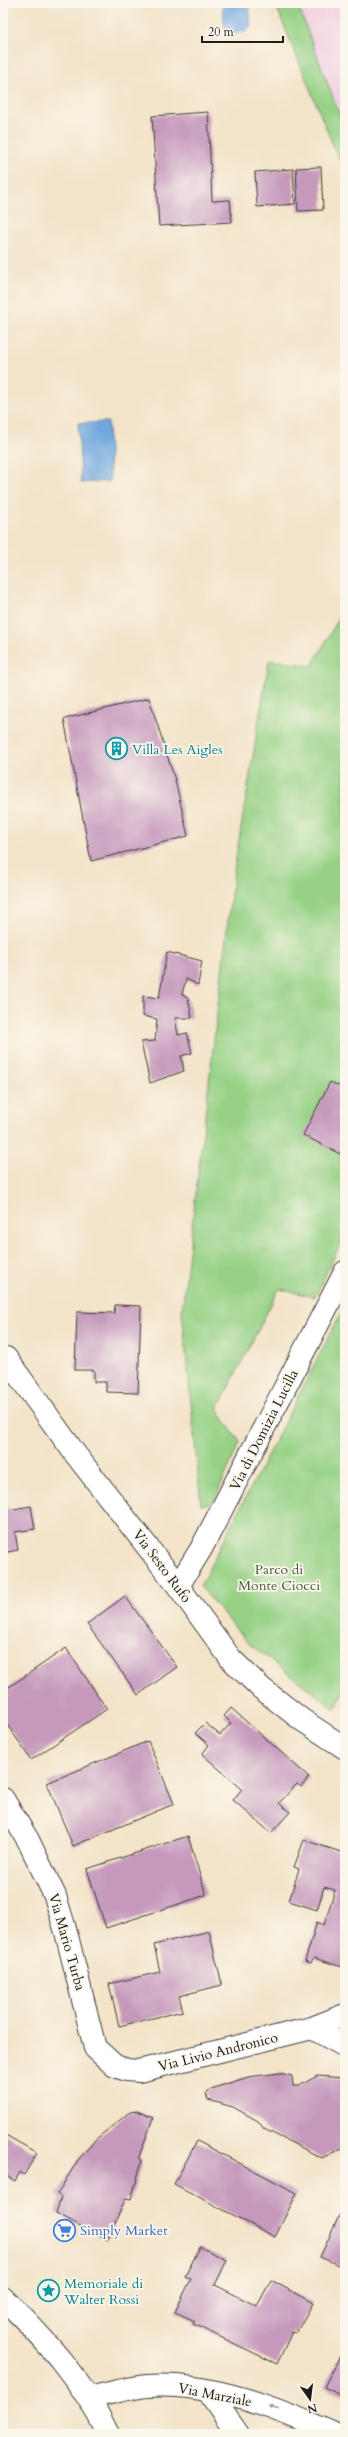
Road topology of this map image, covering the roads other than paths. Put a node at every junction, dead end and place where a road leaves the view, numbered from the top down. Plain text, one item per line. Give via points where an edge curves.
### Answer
1 (345, 1272) edge
2 (6, 1358) dead end
3 (178, 1586) junction
4 (345, 1748) edge
5 (3, 1799) edge
6 (345, 2015) edge
7 (312, 2028) junction
8 (345, 2046) edge
9 (95, 2048) joint
10 (3, 2298) edge
11 (208, 2392) junction
12 (90, 2398) junction
13 (108, 2434) edge
14 (238, 2434) edge
15 (334, 2434) edge

1 - 3 street, Via di Domizia Lucilla via 201,1549
2 - 3 street, Via Sesto Rufo via 76,1455
3 - 4 street, Via Sesto Rufo via 214,1637 247,1676 302,1720
5 - 9 street, Via Mario Turba via 28,1840 55,1896
6 - 7 street, Via Livio Andronico
7 - 8 street
7 - 9 street, Via Livio Andronico via 139,2071 115,2066
10 - 12 street via 54,2353
11 - 12 street, Via Marziale via 180,2387 146,2386
11 - 14 street
15 -> 11 street, Via Marziale via 273,2408
12 - 13 street

